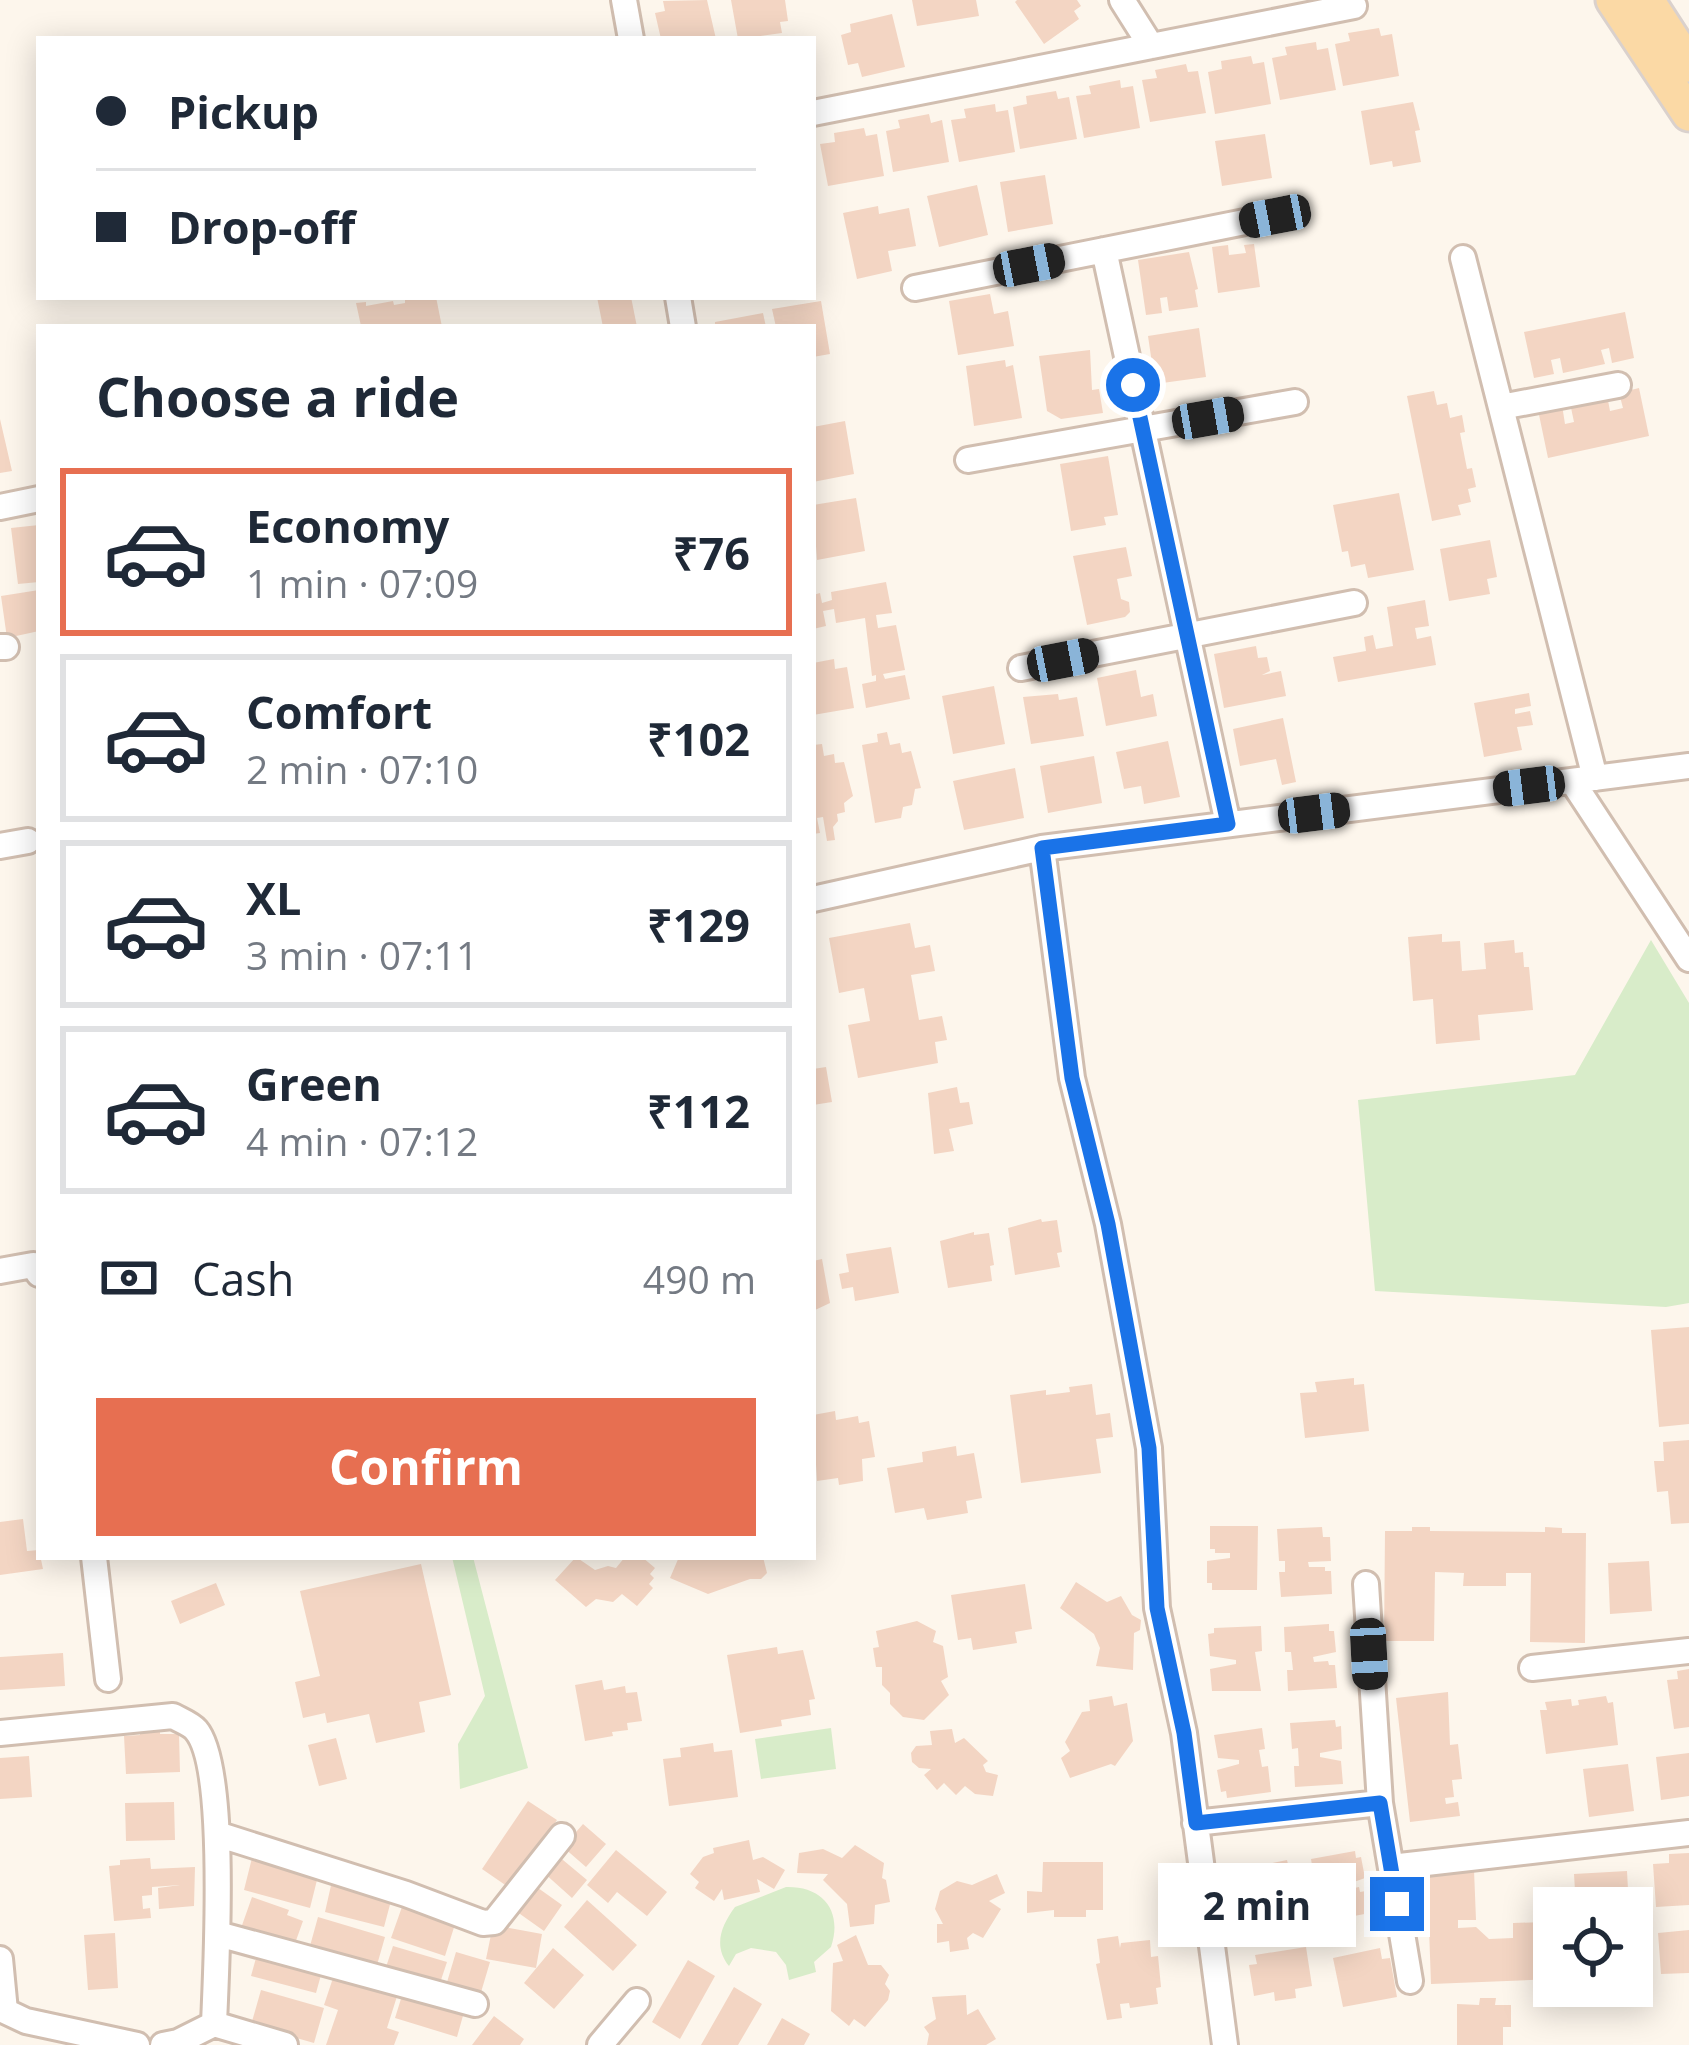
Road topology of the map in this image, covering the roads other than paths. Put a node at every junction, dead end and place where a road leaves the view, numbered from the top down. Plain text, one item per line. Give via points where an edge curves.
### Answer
1 (624, 0) edge
2 (1122, 0) edge
3 (1350, 0) edge
4 (1613, 0) edge
5 (1647, 0) edge
6 (630, 36) edge
7 (1151, 46) junction
8 (1689, 65) edge
9 (816, 112) edge
10 (1689, 114) edge
11 (1275, 216) dead end
12 (1105, 250) junction
13 (1462, 257) dead end
14 (915, 288) dead end
15 (1618, 385) dead end
16 (1295, 402) dead end
17 (1501, 407) junction
18 (1143, 429) junction
19 (968, 460) dead end
20 (36, 500) edge
21 (0, 507) edge
22 (1354, 603) dead end
23 (1187, 636) junction
24 (1022, 668) dead end
25 (1689, 766) edge
26 (1584, 779) junction
27 (1228, 824) junction
28 (28, 841) dead end
29 (0, 846) edge
30 (1042, 848) junction
31 (816, 898) edge
32 (1689, 958) edge
33 (0, 1270) edge
34 (36, 1270) edge
35 (94, 1560) edge
36 (1366, 1584) dead end
37 (1689, 1651) edge
38 (1532, 1669) dead end
39 (108, 1678) dead end
40 (0, 1733) edge
41 (1380, 1803) junction
42 (1196, 1823) junction
43 (1689, 1833) edge
44 (218, 1834) junction
45 (562, 1836) dead end
46 (1391, 1867) junction
47 (218, 1934) junction
48 (0, 1960) edge
49 (1410, 1981) dead end
50 (638, 2001) dead end
51 (475, 2004) dead end
52 (214, 2024) junction
53 (136, 2045) edge
54 (164, 2045) edge
55 (285, 2045) edge
56 (600, 2045) edge
57 (1225, 2045) edge

1 - 6 street
2 - 7 street
3 - 7 street via 1354,6
4 - 10 main road
5 - 8 main road
7 - 9 street
11 - 12 street
12 - 14 street
12 - 18 street
13 - 17 street
15 - 17 street
16 - 18 street
17 - 26 street
18 - 19 street
18 - 23 street
20 - 21 street
22 - 23 street
23 - 24 street
23 - 27 street
25 - 26 street
26 - 27 street
26 - 32 street
27 - 30 street
28 - 29 street
30 - 31 street
30 - 42 street via 1072,1078 1149,1448 1157,1608
33 - 34 street
35 - 39 street
36 - 41 street
37 - 38 street
40 - 44 street via 173,1716 196,1730 205,1748
41 - 42 street
41 - 46 street
42 - 57 street
43 - 46 street
44 - 45 street via 483,1923 494,1922
44 - 47 street
46 - 49 street
47 - 51 street
47 - 52 street
48 - 53 street via 5,2011
50 - 56 street
52 - 54 street
52 - 55 street

